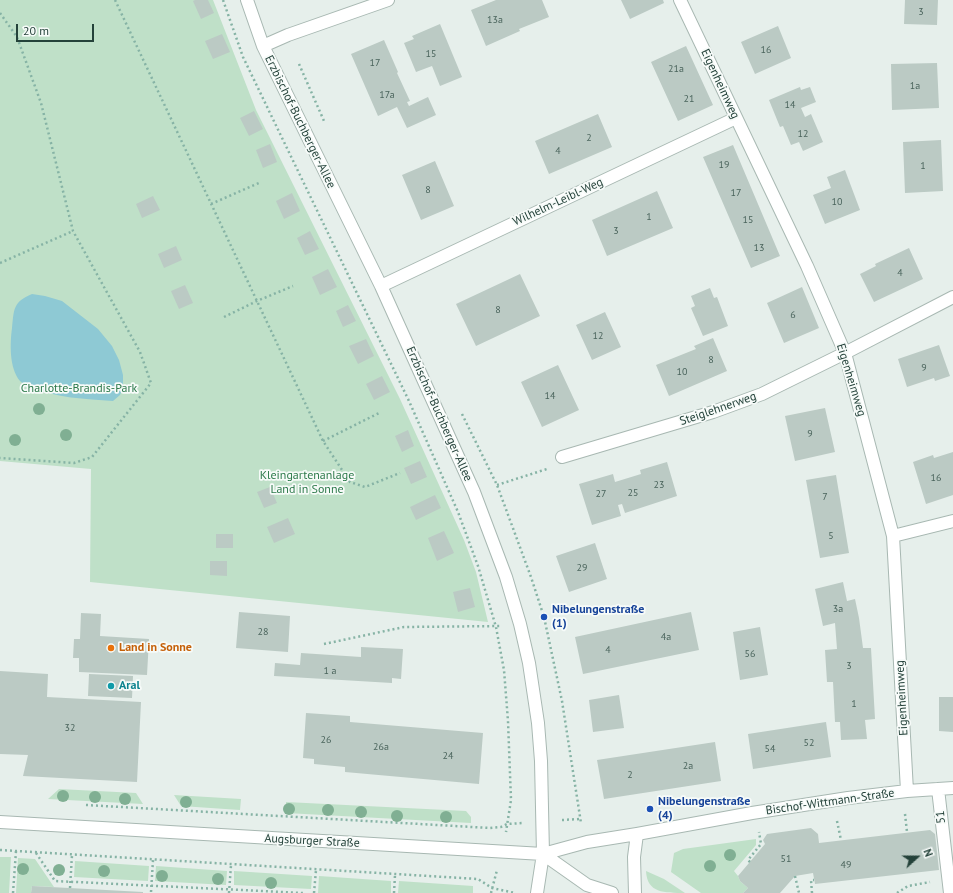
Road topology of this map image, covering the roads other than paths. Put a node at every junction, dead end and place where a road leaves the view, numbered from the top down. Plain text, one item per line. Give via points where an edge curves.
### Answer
1 (247, 0) edge
2 (388, 0) edge
3 (680, 0) edge
4 (263, 46) junction
5 (736, 118) junction
6 (381, 286) junction
7 (953, 297) edge
8 (845, 353) junction
9 (562, 457) road end
10 (953, 521) edge
11 (893, 536) junction
12 (953, 788) edge
13 (938, 789) junction
14 (907, 791) junction
15 (0, 822) edge
16 (637, 834) junction
17 (544, 854) junction
18 (537, 893) edge
19 (612, 893) edge
20 (635, 893) edge
21 (950, 893) edge

1 - 4 street, Erzbischof-Buchberger-Allee
2 - 4 street
3 - 5 street, Eigenheimweg
4 - 6 street, Erzbischof-Buchberger-Allee
5 - 6 street, Wilhelm-Leibl-Weg
5 - 8 street, Eigenheimweg via 807,266
6 - 17 street, Erzbischof-Buchberger-Allee via 474,492 506,577 520,624 538,722
7 - 8 street, Steiglehnerweg
8 - 9 street, Steiglehnerweg via 762,394 713,412
8 - 11 street, Eigenheimweg
10 - 11 street
11 - 14 street, Eigenheimweg
12 - 13 street, Bischof-Wittmann-Straße
13 - 14 street, Bischof-Wittmann-Straße
13 - 21 street, 51
14 - 16 street, Bischof-Wittmann-Straße via 759,812
15 - 17 street, Augsburger Straße
16 - 17 street, Bischof-Wittmann-Straße via 587,842
16 - 20 street via 634,857
17 - 18 street, Erzbischof-Buchberger-Allee
17 - 19 street via 587,885

